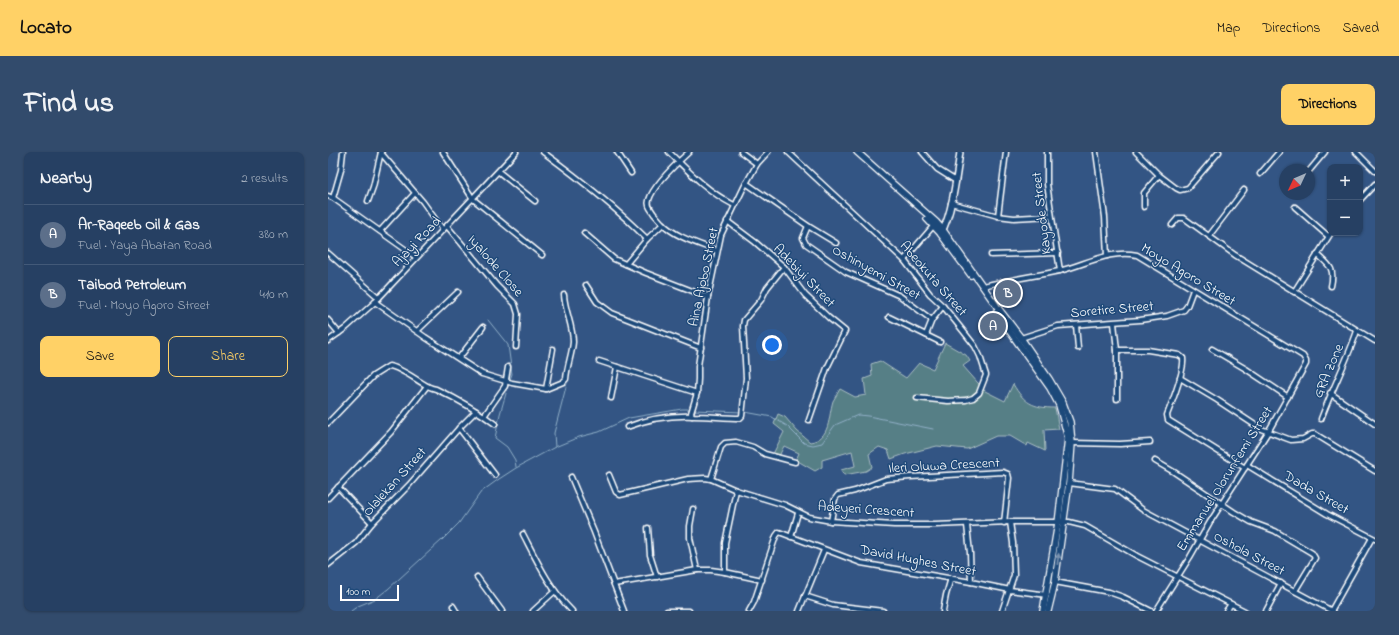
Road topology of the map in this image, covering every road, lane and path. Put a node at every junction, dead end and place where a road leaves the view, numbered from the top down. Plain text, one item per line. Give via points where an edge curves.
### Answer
1 (343, 152) edge
2 (381, 152) edge
3 (449, 152) edge
4 (516, 152) edge
5 (543, 152) edge
6 (617, 152) edge
7 (669, 152) edge
8 (689, 152) edge
9 (741, 152) edge
10 (768, 152) edge
11 (788, 152) edge
12 (852, 152) edge
13 (857, 152) edge
14 (922, 152) edge
15 (960, 152) edge
16 (1006, 152) edge
17 (1047, 152) edge
18 (1096, 152) edge
19 (1136, 152) edge
20 (1219, 152) edge
21 (1278, 152) edge
22 (1325, 152) edge
23 (1356, 152) edge
24 (444, 154) edge
25 (679, 162) junction
26 (757, 164) junction
27 (1315, 164) edge
28 (1375, 171) edge
29 (499, 172) junction
30 (632, 173) dead end
31 (1260, 174) dead end
32 (1159, 175) junction
33 (956, 181) junction
34 (746, 183) junction
35 (1375, 184) edge
36 (1244, 190) dead end
37 (415, 193) junction
38 (328, 196) edge
39 (1363, 197) edge
40 (333, 198) junction
41 (473, 199) junction
42 (368, 201) dead end
43 (535, 201) dead end
44 (951, 203) junction
45 (734, 205) junction
46 (1144, 207) dead end
47 (1294, 207) dead end
48 (998, 216) junction
49 (1051, 216) junction
50 (727, 221) junction
51 (663, 224) junction
52 (935, 224) junction
53 (1172, 225) dead end
54 (808, 226) junction
55 (445, 228) junction
56 (380, 231) junction
57 (941, 232) junction
58 (1327, 232) edge
59 (584, 233) dead end
60 (1209, 236) junction
61 (1329, 236) edge
62 (647, 239) junction
63 (836, 243) dead end
64 (717, 251) junction
65 (328, 253) edge
66 (1058, 253) junction
67 (1317, 254) junction
68 (991, 255) dead end
69 (542, 256) dead end
70 (1107, 256) junction
71 (416, 257) junction
72 (904, 260) junction
73 (626, 264) junction
74 (784, 267) junction
75 (1060, 270) junction
76 (586, 285) dead end
77 (983, 286) junction
78 (1331, 286) dead end
79 (1193, 290) junction
80 (458, 292) dead end
81 (1294, 292) junction
82 (564, 295) dead end
83 (708, 297) junction
84 (379, 298) junction
85 (375, 302) junction
86 (943, 306) junction
87 (889, 317) dead end
88 (328, 320) edge
89 (932, 320) junction
90 (1114, 323) junction
91 (1076, 325) junction
92 (483, 328) dead end
93 (417, 331) junction
94 (1357, 331) junction
95 (339, 333) junction
96 (926, 335) junction
97 (1021, 338) junction
98 (328, 341) edge
99 (1375, 341) edge
100 (940, 342) dead end
101 (516, 347) dead end
102 (701, 348) junction
103 (1078, 348) dead end
104 (1212, 348) dead end
105 (553, 349) dead end
106 (1116, 350) junction
107 (1303, 356) joint
108 (459, 358) junction
109 (599, 361) dead end
110 (508, 367) dead end
111 (617, 367) junction
112 (1180, 378) junction
113 (508, 382) junction
114 (427, 386) junction
115 (546, 389) junction
116 (697, 393) junction
117 (1330, 393) junction
118 (1288, 397) junction
119 (611, 398) dead end
120 (917, 398) dead end
121 (1117, 400) dead end
122 (476, 411) junction
123 (691, 414) junction
124 (484, 416) junction
125 (1321, 419) dead end
126 (809, 420) dead end
127 (328, 423) edge
128 (495, 424) dead end
129 (1375, 424) edge
130 (626, 427) dead end
131 (459, 428) junction
132 (1268, 432) junction
133 (1150, 442) dead end
134 (1072, 443) junction
135 (1155, 461) dead end
136 (795, 462) dead end
137 (1246, 467) junction
138 (1375, 471) edge
139 (495, 475) dead end
140 (610, 475) dead end
141 (571, 477) dead end
142 (711, 479) junction
143 (1069, 483) junction
144 (338, 487) junction
145 (736, 490) junction
146 (328, 498) edge
147 (1222, 504) junction
148 (693, 509) dead end
149 (798, 513) junction
150 (831, 521) junction
151 (1010, 522) junction
152 (372, 523) junction
153 (1004, 523) junction
154 (1061, 523) junction
155 (967, 525) junction
156 (648, 528) dead end
157 (523, 534) dead end
158 (791, 537) junction
159 (1373, 538) edge
160 (1200, 540) junction
161 (824, 550) junction
162 (328, 565) edge
163 (697, 570) junction
164 (725, 572) junction
165 (477, 577) dead end
166 (657, 577) junction
167 (1178, 577) junction
168 (951, 578) junction
169 (762, 580) junction
170 (970, 582) junction
171 (1055, 582) junction
172 (1281, 583) junction
173 (614, 584) junction
174 (1010, 590) junction
175 (555, 591) junction
176 (1295, 591) junction
177 (805, 596) junction
178 (1047, 596) junction
179 (1231, 604) junction
180 (453, 606) dead end
181 (456, 611) edge
182 (502, 611) edge
183 (533, 611) edge
184 (572, 611) edge
185 (624, 611) edge
186 (667, 611) edge
187 (689, 611) edge
188 (749, 611) edge
189 (800, 611) edge
190 (883, 611) edge
191 (943, 611) edge
192 (1002, 611) edge
193 (1043, 611) edge
194 (1048, 611) edge
195 (1152, 611) edge
196 (1156, 611) edge
197 (1226, 611) edge
198 (1245, 611) edge
199 (1266, 611) edge
200 (1331, 611) edge

1 - 40 street
2 - 37 street, Iyalode Close
2 - 42 street
3 - 24 street
4 - 29 street, Ajayi Road
5 - 62 street via 604,199
6 - 30 street
7 - 25 street
8 - 25 street
9 - 26 street
10 - 26 street, Aina Ajobo Street
11 - 72 street, Abeokuta Street
12 - 52 main road
13 - 52 main road
14 - 33 street via 937,169
15 - 33 street
16 - 48 street
17 - 49 street, Kayode Street
18 - 70 street via 1105,217
19 - 32 street
20 - 32 street via 1188,188 1180,190
21 - 31 street
22 - 27 street
23 - 28 street
24 - 41 street
25 - 45 street via 706,188
25 - 51 street via 659,184 649,200 650,209
26 - 34 street, Aina Ajobo Street
29 - 41 street, Ajayi Road
29 - 43 street
32 - 46 street via 1144,193
33 - 44 street
34 - 45 street, Aina Ajobo Street
34 - 54 street
35 - 39 street
36 - 60 street
37 - 55 street, Iyalode Close
37 - 56 street
38 - 40 street
40 - 56 street
41 - 55 street, Ajayi Road
41 - 69 street
44 - 48 street
44 - 57 street
45 - 50 street, Aina Ajobo Street
47 - 58 street
48 - 49 street
49 - 66 street, Kayode Street
50 - 64 street, Aina Ajobo Street
50 - 74 street, Adebiyi Street
51 - 62 street
51 - 64 street via 685,238
52 - 57 main road
52 - 72 street
53 - 60 street via 1178,218 1184,218
54 - 63 street
54 - 89 street, Oshinyemi Street via 803,238 806,244 846,272 900,296
55 - 71 street, Ajayi Road
55 - 101 street, Iyalode Close via 515,304 518,314
56 - 71 street
57 - 77 main road
57 - 154 main road via 1060,405 1068,438
59 - 73 street via 607,253
60 - 81 street
61 - 67 street
62 - 73 street
64 - 83 street, Aina Ajobo Street
65 - 84 street
66 - 68 street
66 - 75 street, Kayode Street
67 - 78 street via 1331,269
67 - 81 street
70 - 75 street, Moyo Agoro Street
70 - 79 street, Moyo Agoro Street via 1125,253 1137,255
71 - 84 street, Ajayi Road
72 - 86 street, Abeokuta Street via 930,294
73 - 83 street
74 - 123 street via 744,320 746,378 743,413 740,418
74 - 126 street, Adebiyi Street via 805,295 845,331 827,368
75 - 77 street, Moyo Agoro Street
76 - 102 street via 598,302 612,313
77 - 97 main road
79 - 90 street, Soretire Street via 1187,306 1178,313
79 - 107 street, Moyo Agoro Street
80 - 93 street
81 - 94 street
82 - 115 street via 573,342 566,379
83 - 102 street, Aina Ajobo Street
84 - 85 street, Ajayi Road
85 - 93 street
85 - 95 street, Ajayi Road
86 - 89 street
86 - 120 street, Abeokuta Street via 975,346 986,375 979,393 966,400
87 - 96 street
88 - 95 street
89 - 96 street
90 - 91 street, Soretire Street
90 - 106 street
91 - 97 street, Soretire Street via 1058,326
91 - 103 street
92 - 108 street
93 - 108 street
94 - 99 street
94 - 117 street, GRA Zone
95 - 98 street, Ajayi Road
96 - 100 street
97 - 134 main road via 1063,403 1070,422
102 - 116 street, Aina Ajobo Street
104 - 118 street
105 - 115 street
106 - 112 street via 1148,350 1179,355 1184,362
106 - 121 street
107 - 118 street, Emmanuel Olorunfemi Street via 1306,364
108 - 113 street via 482,374
109 - 111 street
110 - 113 street
111 - 116 street
111 - 119 street
112 - 132 street
112 - 137 street, Dada Street via 1167,415 1168,420
113 - 115 street
113 - 124 street
114 - 122 street
114 - 127 street via 397,367 389,366 373,376
114 - 144 street via 391,432
116 - 123 street, Aina Ajobo Street
117 - 125 street, GRA Zone
117 - 129 street
118 - 132 street, Emmanuel Olorunfemi Street
122 - 124 street
122 - 131 street, Olalekan Street
123 - 130 street via 642,421
124 - 128 street
131 - 139 street
131 - 152 street, Olalekan Street
132 - 137 street, Emmanuel Olorunfemi Street
132 - 138 street via 1291,440 1315,434
133 - 134 street
134 - 143 main road
135 - 147 street
136 - 142 street via 765,454 736,442 725,443 721,447
137 - 147 street, Emmanuel Olorunfemi Street
137 - 159 street, Dada Street
140 - 142 street, Adeyeri Crescent via 617,494 620,495 688,479
141 - 173 street
142 - 145 street, Adeyeri Crescent
143 - 154 main road
143 - 160 street, Oshola Street via 1116,488 1143,510
144 - 146 street
144 - 152 street
145 - 149 street, Adeyeri Crescent via 785,505
145 - 164 street via 725,543
147 - 160 street, Emmanuel Olorunfemi Street
147 - 176 street via 1312,553 1315,558
148 - 163 street via 690,538
149 - 150 street, Adeyeri Crescent via 808,518
149 - 158 street
150 - 153 street, Ileri Oluwa Crescent via 838,495 883,480 1006,472 1008,474
150 - 155 street, Adeyeri Crescent via 894,525
151 - 153 street, Adeyeri Crescent
151 - 154 street, Adeyeri Crescent
151 - 174 street via 1014,575
152 - 162 street, Olalekan Street via 356,543
153 - 155 street, Adeyeri Crescent
154 - 167 street, Adeyeri Crescent via 1085,526
171 -> 154 main road
154 - 178 main road
155 - 170 street
156 - 166 street via 650,555
157 - 175 street
158 - 161 street, David Hughes Street
158 - 169 street, David Hughes Street via 779,532 777,534
159 - 200 street
160 - 167 street, Emmanuel Olorunfemi Street
160 - 172 street, Oshola Street
161 - 168 street, David Hughes Street via 861,563
161 - 177 street
163 - 164 street
163 - 166 street
164 - 169 street
165 - 182 street
166 - 173 street
167 - 179 street, Adeyeri Crescent
167 - 196 street, Emmanuel Olorunfemi Street
168 - 170 street, David Hughes Street
168 - 191 street
169 - 188 street, David Hughes Street
170 - 174 street, David Hughes Street
171 - 194 main road
171 - 195 street via 1109,592
172 - 176 street, Oshola Street
172 - 199 street
173 - 185 street
174 - 178 street, David Hughes Street
174 - 192 street
175 - 183 street
175 - 184 street
176 - 200 street, Oshola Street
177 - 189 street
177 - 190 street via 833,605
178 - 193 main road
179 - 197 street
179 - 198 street, Adeyeri Crescent
180 - 181 street
186 - 187 street

